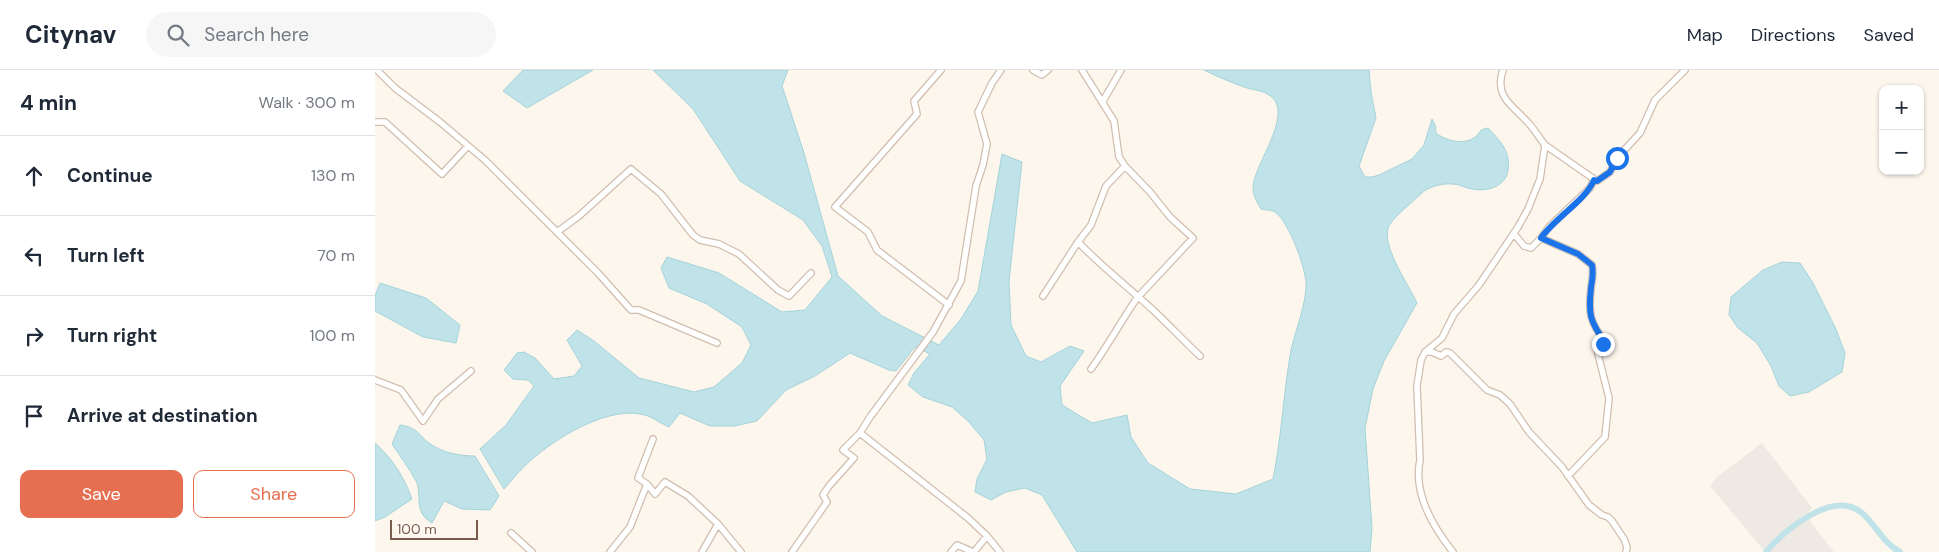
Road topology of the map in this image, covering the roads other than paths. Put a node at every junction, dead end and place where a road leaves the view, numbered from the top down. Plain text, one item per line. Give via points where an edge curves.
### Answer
1 (377, 70) edge
2 (941, 70) edge
3 (1001, 70) edge
4 (1033, 70) edge
5 (1048, 70) edge
6 (1082, 70) edge
7 (1121, 70) edge
8 (1503, 70) edge
9 (1685, 70) edge
10 (1103, 101) junction
11 (375, 122) edge
12 (1545, 145) junction
13 (468, 146) junction
14 (1125, 166) junction
15 (1594, 180) junction
16 (557, 232) junction
17 (1514, 234) junction
18 (1541, 238) junction
19 (1078, 242) junction
20 (811, 273) dead end
21 (1043, 296) dead end
22 (1138, 297) junction
23 (949, 306) junction
24 (717, 343) dead end
25 (1425, 352) junction
26 (1200, 356) dead end
27 (1091, 369) dead end
28 (471, 371) dead end
29 (375, 380) edge
30 (860, 433) junction
31 (653, 439) dead end
32 (1568, 476) junction
33 (647, 484) junction
34 (718, 524) junction
35 (511, 533) dead end
36 (987, 536) junction
37 (533, 552) edge
38 (610, 552) edge
39 (702, 552) edge
40 (741, 552) edge
41 (792, 552) edge
42 (951, 552) edge
43 (973, 552) edge
44 (1000, 552) edge
45 (1453, 552) edge
46 (1627, 552) edge

1 - 13 street
2 - 23 street via 914,101 917,114 835,207 868,232 877,250
3 - 23 street via 978,112 987,144 976,186 961,281
4 - 5 street via 1042,75
6 - 10 street
7 - 10 street
8 - 12 street via 1503,95
9 - 15 street via 1655,100 1640,133 1617,158 1610,172
10 - 14 street via 1114,121 1119,157
11 - 13 street via 385,122 442,174
12 - 15 street
12 - 17 street via 1541,179
13 - 16 street
14 - 19 street via 1106,186 1091,225
14 - 22 street via 1193,238
15 - 18 street
16 - 20 street via 631,169 661,194 693,235 739,254 778,290 789,296
16 - 24 street via 631,310 639,310
17 - 18 street via 1524,246 1531,248
17 - 25 street via 1479,286 1454,314 1442,338
18 - 32 street via 1578,254 1592,265 1590,319 1605,342 1598,354 1609,398 1605,437
19 - 21 street
19 - 22 street
22 - 26 street
22 - 27 street
23 - 30 street
25 - 32 street via 1441,356 1450,353 1487,390 1505,399
25 - 45 street via 1417,386 1419,480 1438,534
28 - 29 street via 438,399 423,421 401,390
30 - 36 street
30 - 41 street via 843,450 854,458 823,495 827,502
31 - 33 street via 638,478
32 - 46 street via 1589,505 1612,521 1624,539
33 - 34 street via 655,494 665,482 688,496
33 - 38 street via 630,527
34 - 39 street
34 - 40 street
35 - 37 street
36 - 43 street
36 - 44 street
42 - 43 street via 957,545

